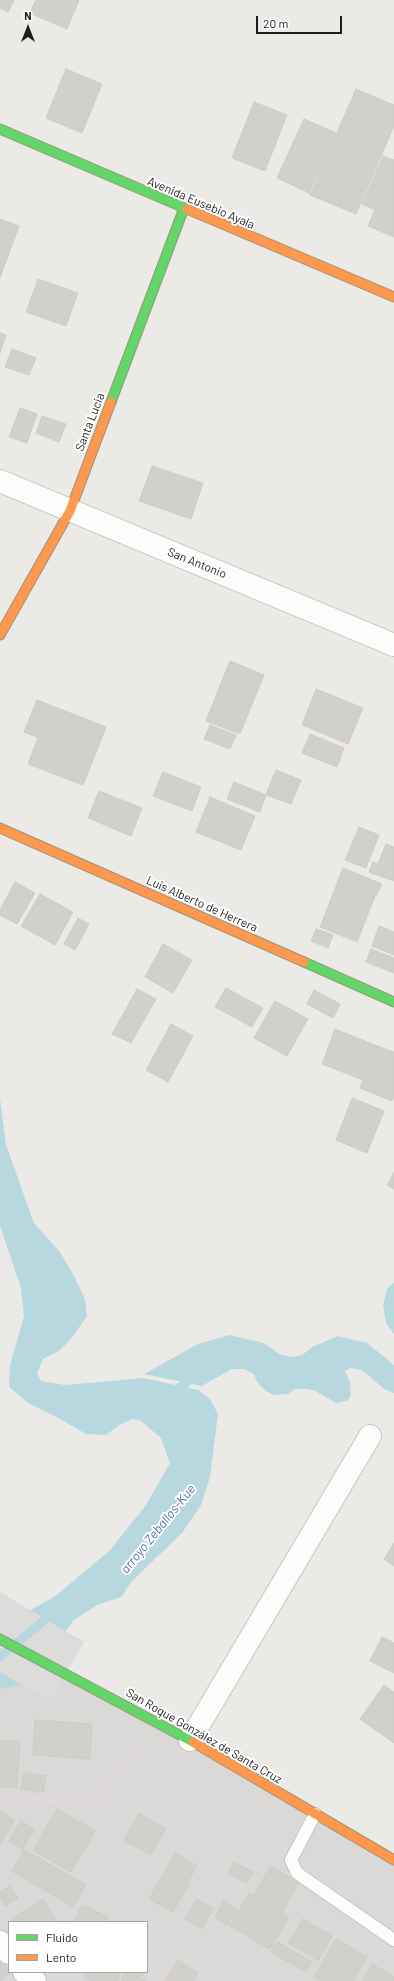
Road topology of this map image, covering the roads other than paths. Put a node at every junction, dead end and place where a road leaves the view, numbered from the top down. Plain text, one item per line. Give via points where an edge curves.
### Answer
1 (0, 129) edge
2 (184, 208) junction
3 (394, 297) edge
4 (0, 481) edge
5 (70, 511) junction
6 (0, 635) edge
7 (394, 644) edge
8 (0, 828) edge
9 (394, 1002) edge
10 (370, 1436) dead end
11 (1, 1639) edge
12 (190, 1740) junction
13 (315, 1814) junction
14 (394, 1860) edge
15 (394, 1940) edge
16 (0, 1942) edge
17 (8, 1952) edge
18 (25, 1973) edge
19 (35, 1981) edge

1 - 2 street, Avenida Eusebio Ayala
2 - 3 street, Avenida Eusebio Ayala
2 - 5 street, Santa Lucia
4 - 5 street, San Antonio
5 - 6 street, Santa Lucia
5 - 7 street, San Antonio
8 - 9 street, Luis Alberto de Herrera
10 - 12 street
11 - 12 street, San Roque González de Santa Cruz
12 - 13 street, San Roque González de Santa Cruz
13 - 14 street, San Roque González de Santa Cruz
13 - 15 lane via 291,1860 297,1873
16 - 17 street
18 - 19 street

